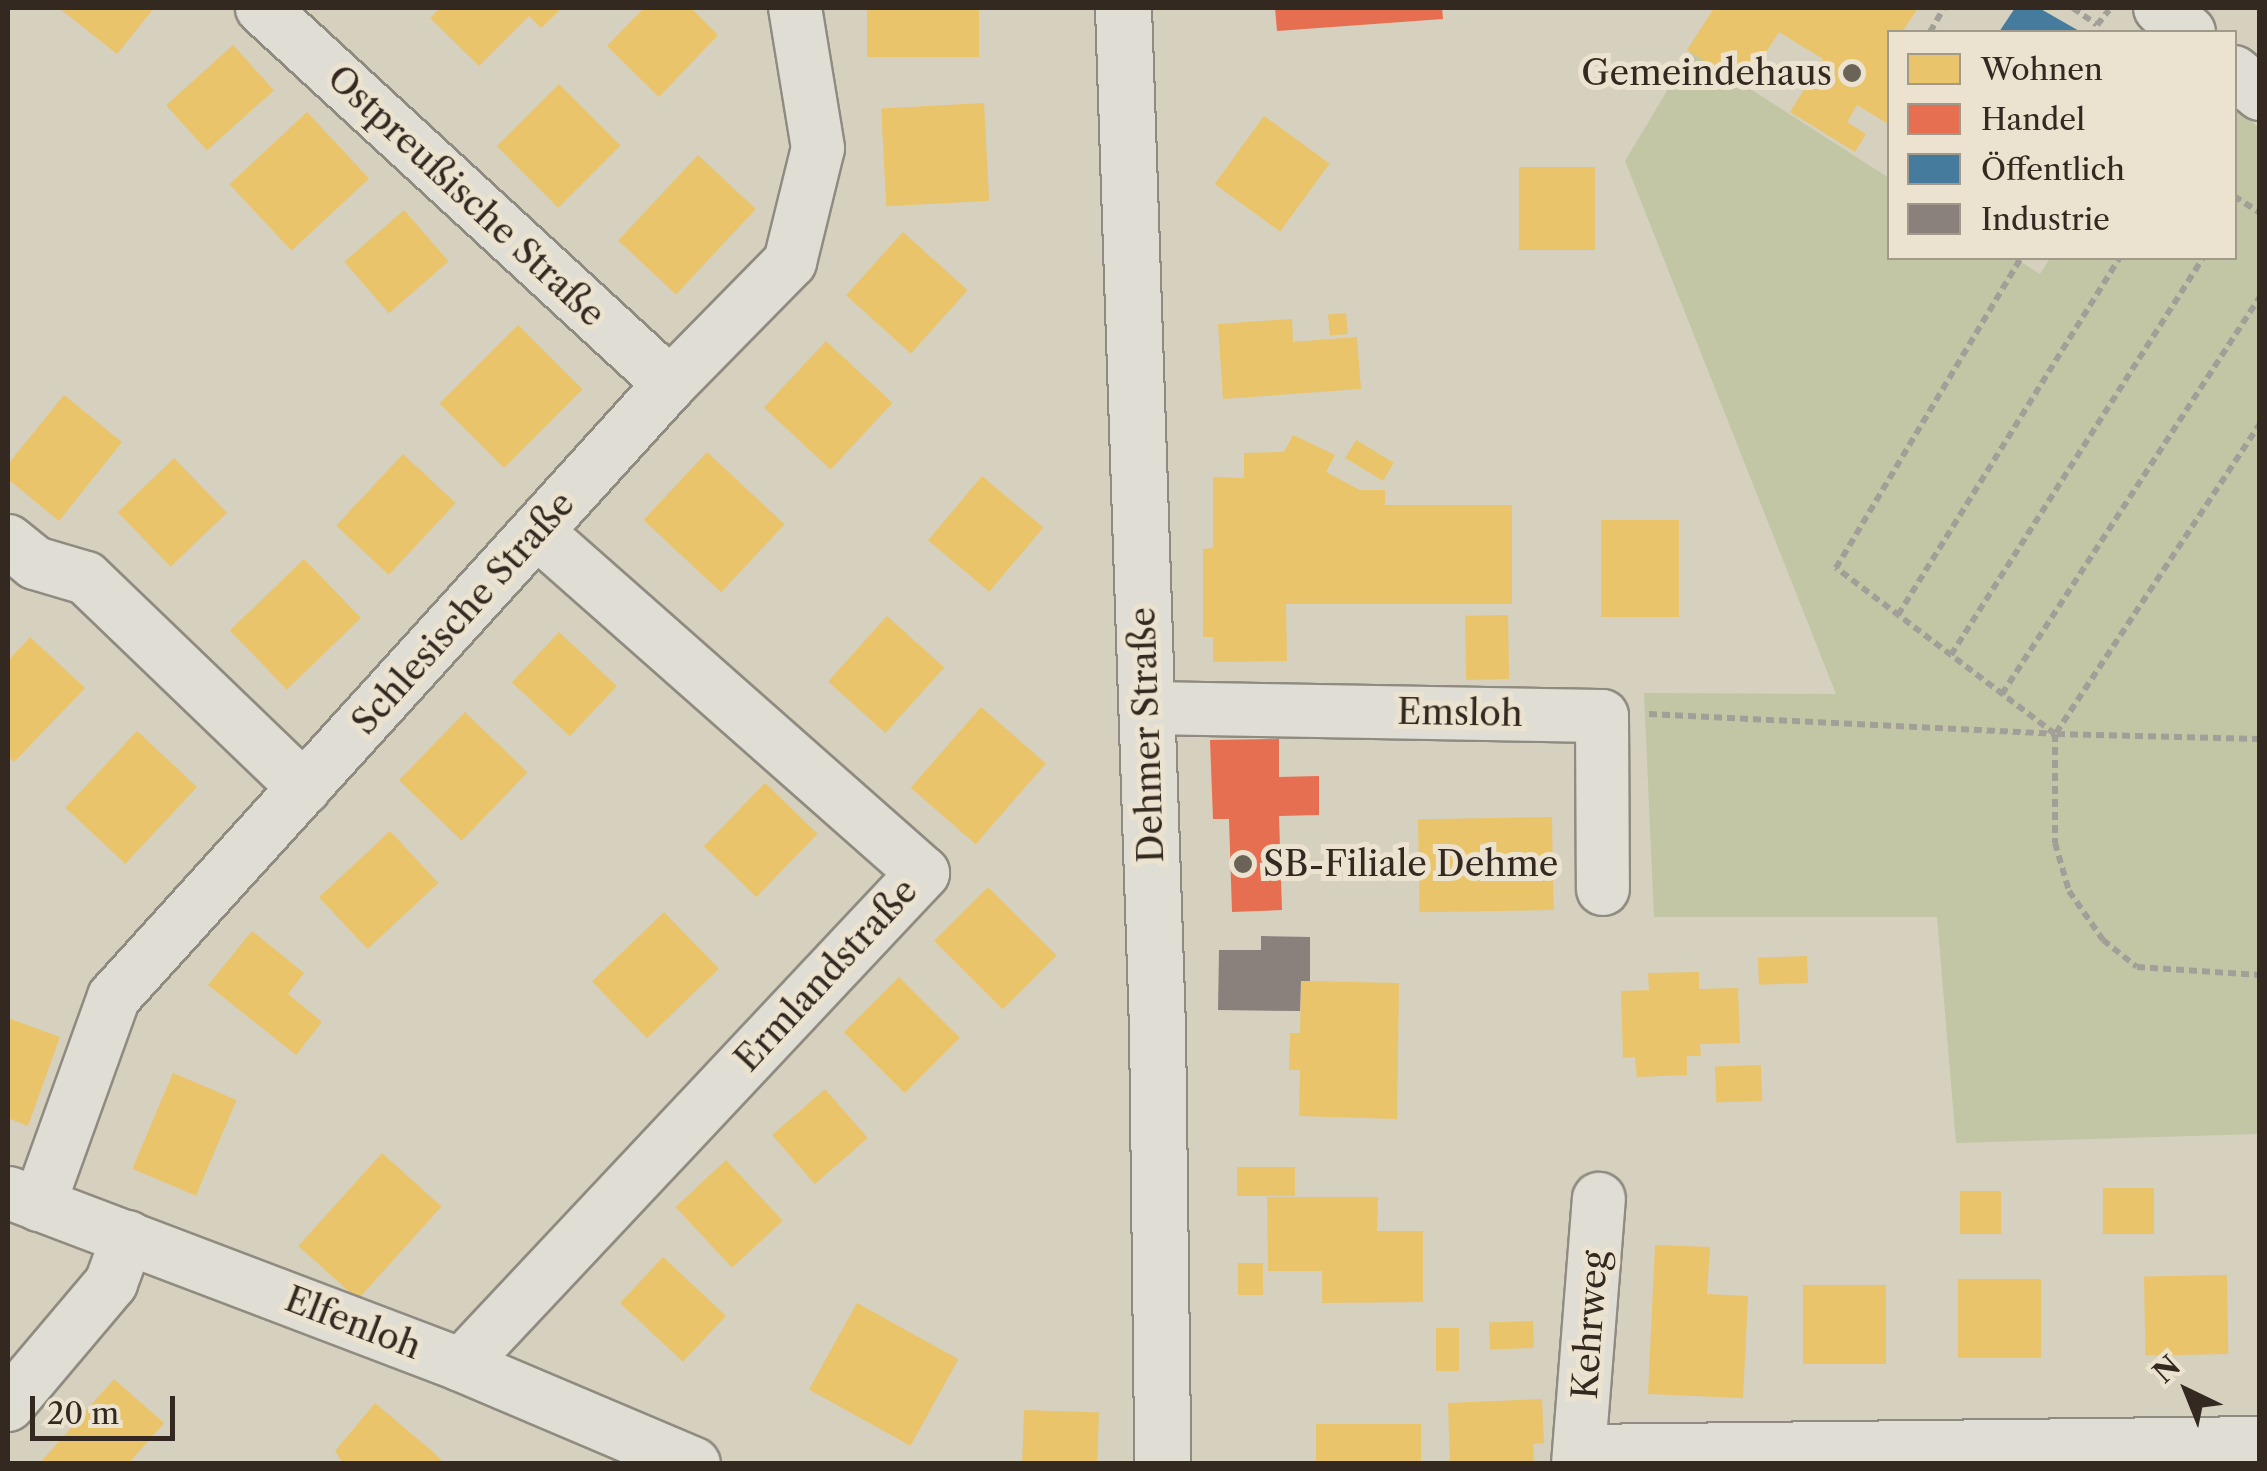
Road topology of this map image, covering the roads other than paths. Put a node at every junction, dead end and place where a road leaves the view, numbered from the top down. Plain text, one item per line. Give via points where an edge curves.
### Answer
1 (262, 8) edge
2 (795, 8) edge
3 (1123, 8) edge
4 (2160, 8) edge
5 (2186, 30) edge
6 (2237, 75) edge
7 (2260, 94) edge
8 (670, 384) junction
9 (537, 532) junction
10 (8, 541) edge
11 (1146, 708) junction
12 (304, 788) junction
13 (1603, 888) dead end
14 (23, 1198) edge
15 (1600, 1199) dead end
16 (128, 1237) junction
17 (462, 1365) junction
18 (8, 1405) edge
19 (2260, 1443) edge
20 (636, 1452) edge
21 (1579, 1457) edge
22 (694, 1464) edge
23 (1162, 1464) edge

1 - 8 street, Ostpreußische Straße
2 - 8 street, Schlesische Straße via 818,148 790,262
3 - 11 street, Dehmer Straße
4 - 5 street
6 - 7 street
8 - 9 street, Schlesische Straße
9 - 12 street, Schlesische Straße
9 - 17 street, Ermlandstraße via 923,873
10 - 12 street via 35,564 86,578
11 - 13 street, Emsloh via 1602,716
11 - 23 street, Dehmer Straße
12 - 14 street, Schlesische Straße via 114,997
14 - 16 street, Elfenloh
15 - 21 street, Kehrweg
16 - 17 street, Elfenloh
16 - 18 street via 111,1283
17 - 20 street, Elfenloh
19 - 21 street, Kehrweg
20 - 22 street, Elfenloh

